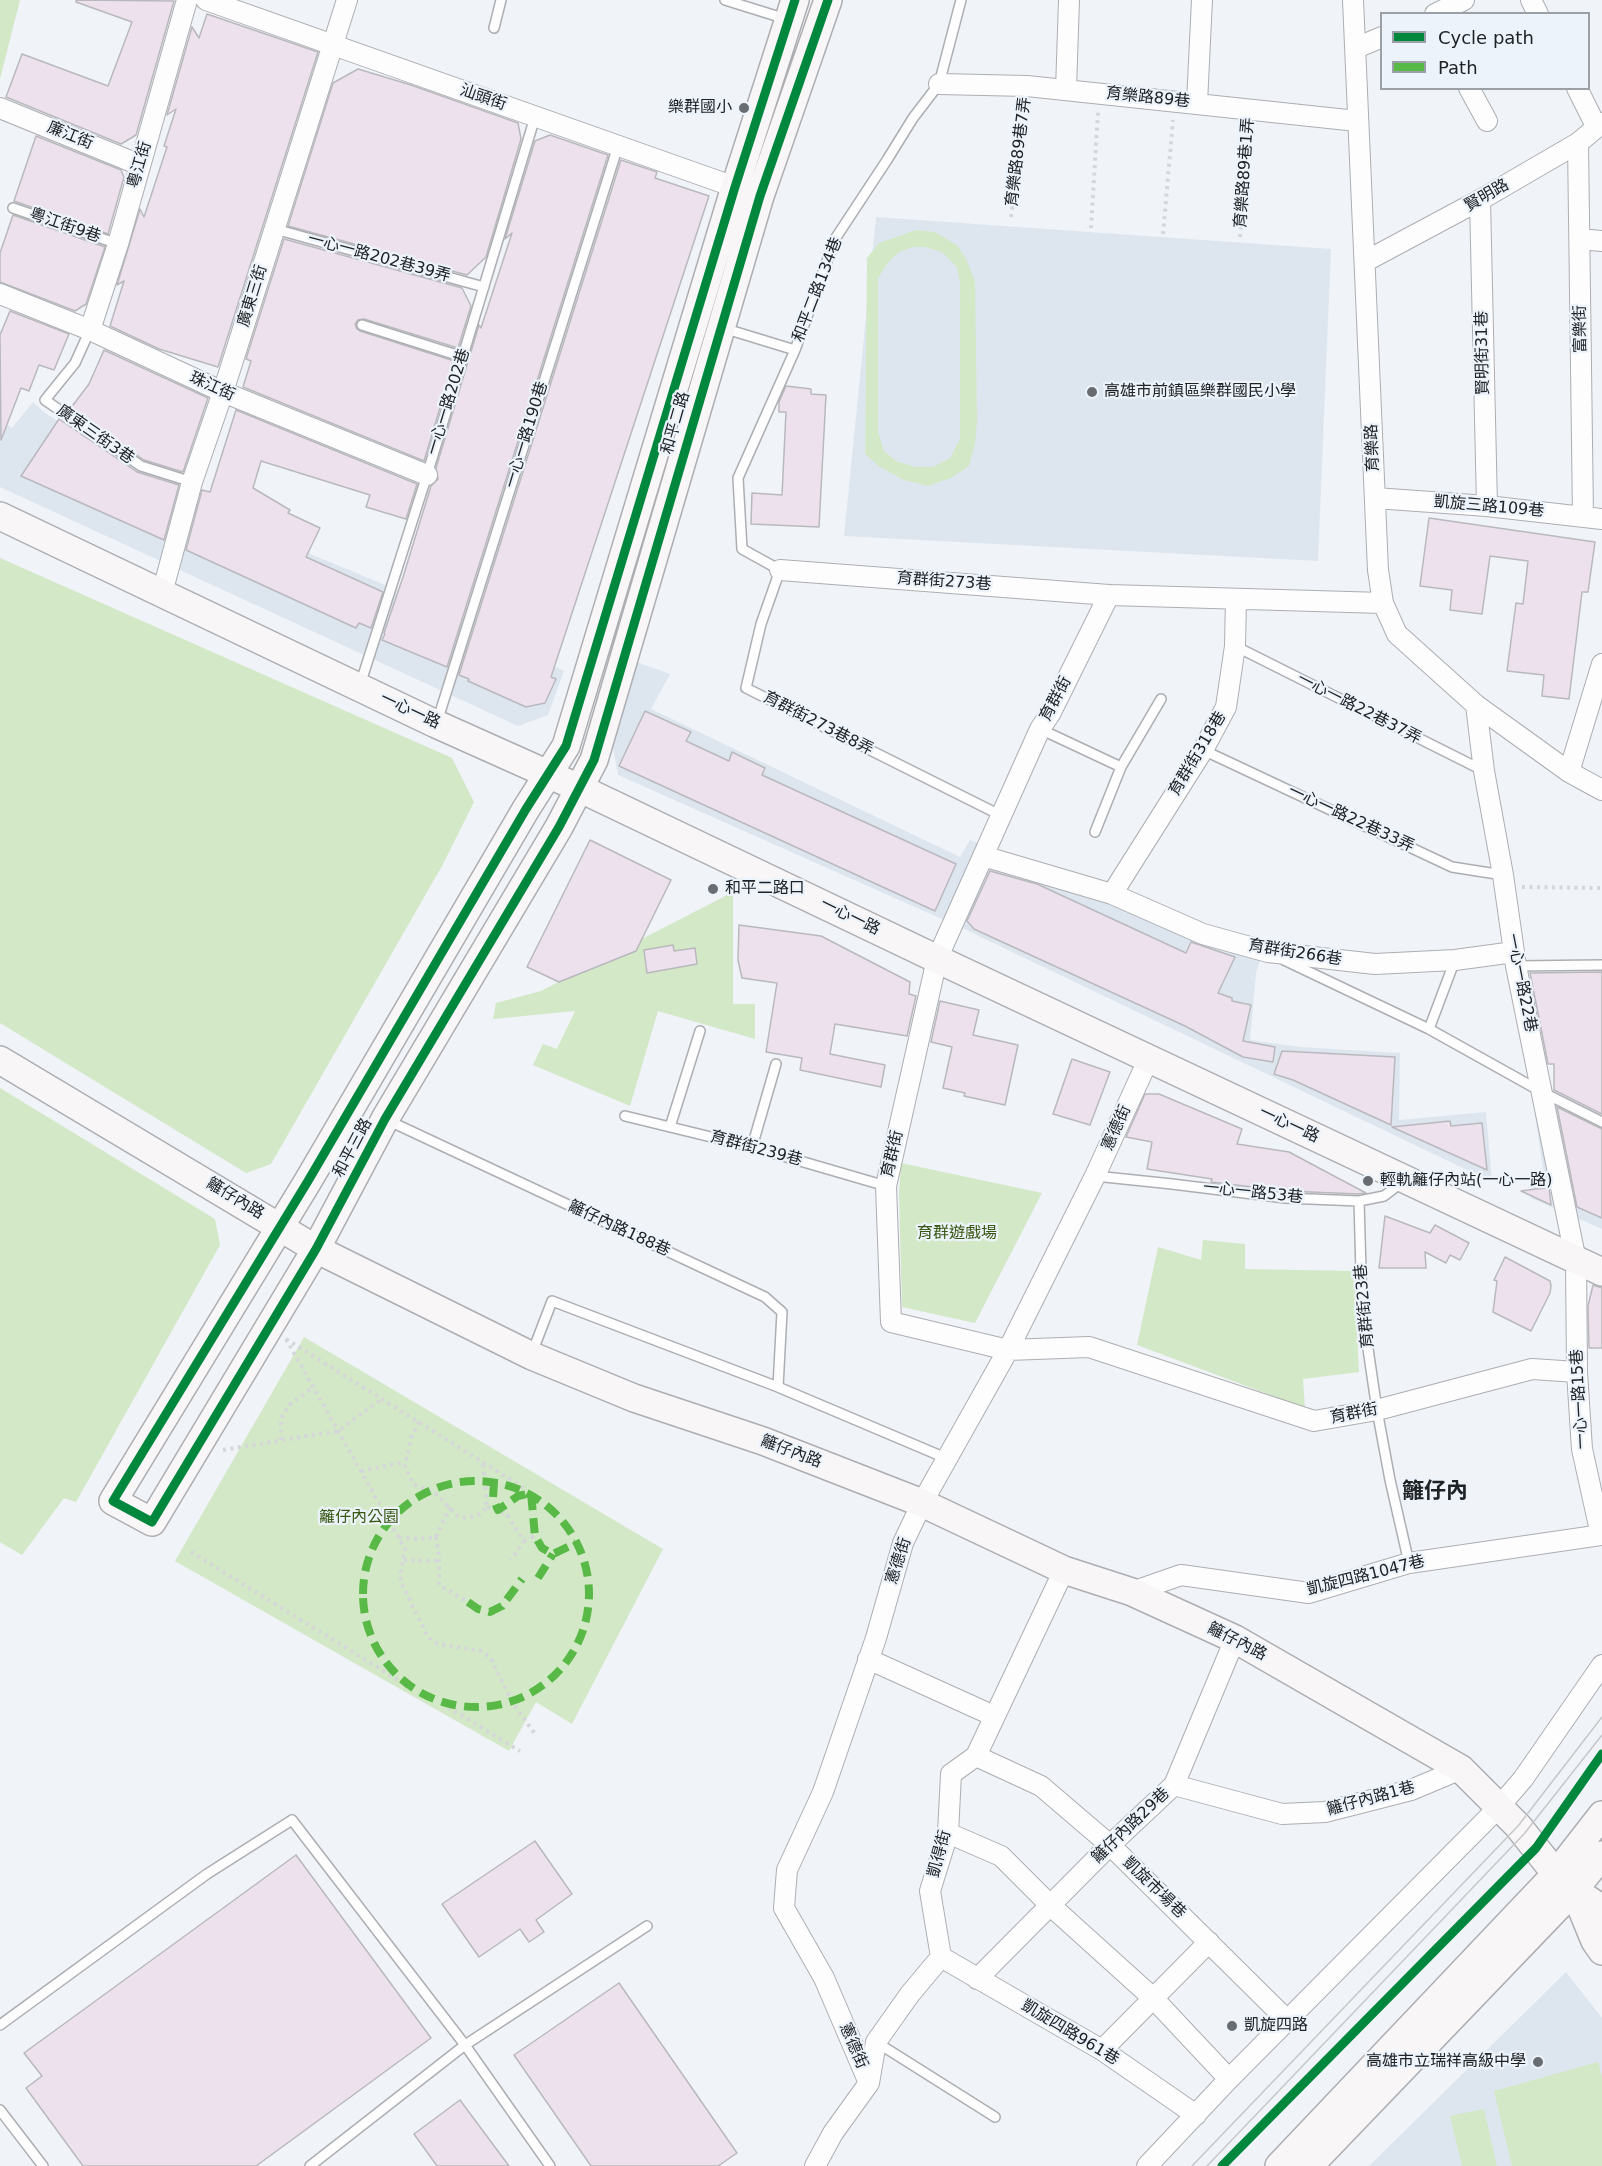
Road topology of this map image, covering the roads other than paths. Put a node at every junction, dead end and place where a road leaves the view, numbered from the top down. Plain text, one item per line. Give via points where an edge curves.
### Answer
1 (187, 0) edge
2 (206, 0) edge
3 (347, 0) edge
4 (501, 0) edge
5 (725, 0) edge
6 (828, 0) edge
7 (961, 0) edge
8 (1069, 0) edge
9 (1202, 0) edge
10 (1353, 0) edge
11 (1464, 0) edge
12 (792, 10) edge
13 (1439, 12) edge
14 (494, 28) dead end
15 (1380, 38) edge
16 (334, 46) junction
17 (1356, 48) junction
18 (939, 84) junction
19 (1066, 90) junction
20 (1470, 90) edge
21 (1578, 90) edge
22 (1197, 103) junction
23 (0, 108) edge
24 (536, 117) junction
25 (1357, 121) junction
26 (1487, 121) dead end
27 (1599, 124) edge
28 (1578, 143) junction
29 (618, 146) junction
30 (140, 165) junction
31 (747, 192) junction
32 (1480, 200) junction
33 (13, 208) dead end
34 (275, 229) junction
35 (1580, 239) junction
36 (1602, 241) edge
37 (118, 244) junction
38 (1366, 261) junction
39 (484, 287) junction
40 (0, 294) edge
41 (362, 325) dead end
42 (707, 325) junction
43 (90, 330) junction
44 (795, 350) junction
45 (462, 357) junction
46 (223, 392) junction
47 (427, 475) junction
48 (192, 482) junction
49 (1375, 498) junction
50 (1487, 506) junction
51 (0, 516) edge
52 (1593, 517) edge
53 (780, 570) junction
54 (162, 593) junction
55 (1109, 595) junction
56 (1236, 599) junction
57 (1383, 603) junction
58 (1235, 646) junction
59 (1602, 664) edge
60 (359, 687) junction
61 (1161, 699) dead end
62 (1476, 705) junction
63 (436, 724) junction
64 (1040, 729) junction
65 (1203, 750) junction
66 (1121, 767) junction
67 (1484, 771) junction
68 (1569, 772) junction
69 (549, 774) junction
70 (579, 788) junction
71 (1602, 790) edge
72 (1002, 816) junction
73 (1095, 832) dead end
74 (983, 856) junction
75 (1504, 881) junction
76 (1112, 894) junction
77 (1268, 952) junction
78 (937, 959) junction
79 (1515, 959) junction
80 (1455, 960) junction
81 (1602, 965) edge
82 (1430, 1029) junction
83 (700, 1031) dead end
84 (1149, 1058) junction
85 (0, 1060) edge
86 (776, 1065) dead end
87 (1542, 1092) junction
88 (625, 1116) dead end
89 (385, 1119) junction
90 (1602, 1122) edge
91 (670, 1127) junction
92 (752, 1147) junction
93 (1095, 1176) junction
94 (1405, 1179) junction
95 (886, 1186) junction
96 (1359, 1201) junction
97 (280, 1226) junction
98 (316, 1249) junction
99 (1576, 1260) junction
100 (1602, 1272) edge
101 (1008, 1350) junction
102 (532, 1356) junction
103 (1578, 1372) junction
104 (778, 1387) junction
105 (1377, 1410) junction
106 (948, 1459) junction
107 (922, 1503) junction
108 (1602, 1535) edge
109 (1409, 1563) junction
110 (1064, 1570) junction
111 (1132, 1592) junction
112 (1235, 1639) junction
113 (868, 1659) junction
114 (1602, 1665) edge
115 (994, 1716) junction
116 (976, 1756) junction
117 (1461, 1769) junction
118 (1174, 1785) junction
119 (1498, 1808) junction
120 (1602, 1815) edge
121 (948, 1833) junction
122 (1110, 1845) junction
123 (1602, 1855) edge
124 (1565, 1882) junction
125 (1051, 1906) junction
126 (1602, 1909) edge
127 (647, 1926) dead end
128 (1209, 1942) junction
129 (1602, 1951) edge
130 (941, 1957) junction
131 (977, 1979) junction
132 (1153, 1998) junction
133 (1288, 2021) junction
134 (0, 2025) edge
135 (876, 2042) junction
136 (465, 2045) junction
137 (1102, 2050) junction
138 (1229, 2079) junction
139 (869, 2083) junction
140 (0, 2110) edge
141 (1196, 2115) junction
142 (996, 2117) dead end
143 (43, 2166) edge
144 (310, 2166) edge
145 (550, 2166) edge
146 (815, 2166) edge
147 (1147, 2166) edge
148 (1279, 2166) edge
149 (1309, 2166) edge

1 - 30 street, 粵江街
2 - 16 street, 汕頭街
3 - 16 street, 廣東三街
4 - 14 lane
5 - 12 lane
6 - 31 street, 和平二路
7 - 18 lane
8 - 19 street
9 - 22 street
10 - 17 street, 育樂路
11 - 13 street
12 - 31 street, 和平二路
15 - 17 street
16 - 24 street, 汕頭街
16 - 34 street, 廣東三街
17 - 25 street, 育樂路
18 - 19 street, 育樂路89巷
18 - 44 lane, 和平二路134巷 via 913,117 835,239
19 - 22 street, 育樂路89巷
20 - 26 street
21 - 27 street
22 - 25 street, 育樂路89巷
23 - 30 street, 廉江街
24 - 29 street, 汕頭街
24 - 39 lane, 一心一路202巷
25 - 38 street, 育樂路
27 - 28 street, 賢明路
28 - 32 street, 賢明路
28 - 35 street, 富樂街
29 - 31 street, 汕頭街
29 - 63 lane, 一心一路190巷
30 - 37 street, 粵江街
31 - 42 street, 和平二路
32 - 38 street, 賢明路
32 - 50 street, 賢明街31巷
33 - 37 lane, 粵江街9巷
34 - 39 lane, 一心一路202巷39弄
34 - 46 street, 廣東三街
35 - 36 street
35 - 52 street, 富樂街
37 - 43 street, 粵江街
38 - 49 street, 育樂路
39 - 45 lane, 一心一路202巷
40 - 43 street, 珠江街
41 - 45 lane
42 - 44 lane, 和平二路134巷
42 - 69 street, 和平二路 via 567,746
42 - 70 street, 和平二路 via 594,760
43 - 46 street, 珠江街
43 - 48 lane, 廣東三街3巷 via 75,363 45,400 141,466
44 - 53 lane via 738,478 742,549
45 - 47 lane, 一心一路202巷
46 - 47 street, 珠江街
46 - 48 street, 廣東三街
47 - 60 lane, 一心一路202巷
48 - 54 street, 廣東三街
49 - 50 street, 凱旋三路109巷
49 - 57 street, 育樂路
50 - 52 street, 凱旋三路109巷
51 - 54 street, 一心一路
53 - 55 street, 育群街273巷
53 - 72 lane, 育群街273巷8弄 via 746,688
54 - 60 street, 一心一路
55 - 56 street
55 - 64 street, 育群街
56 - 57 street
56 - 58 street, 育群街318巷
57 - 62 street, 育樂路 via 1397,634
58 - 65 street, 育群街318巷 via 1226,707
58 - 67 lane, 一心一路22巷37弄
59 - 68 street
60 - 63 street, 一心一路
61 - 66 lane
62 - 67 street, 一心一路22巷
62 - 68 street, 育樂路
63 - 69 street, 一心一路
64 - 66 lane
64 - 72 street, 育群街
65 - 75 lane, 一心一路22巷33弄 via 1452,867
65 - 76 street, 育群街318巷
66 - 73 lane
67 - 75 street, 一心一路22巷
68 - 71 street, 育樂路
69 - 70 street, 一心一路
69 - 97 street, 和平三路
70 - 78 street, 一心一路
70 - 89 street, 和平三路
72 - 74 street, 育群街
74 - 76 street, 育群街266巷
74 - 78 street, 育群街
75 - 79 street, 一心一路22巷
76 - 77 street, 育群街266巷 via 1203,934
77 - 80 street, 育群街266巷 via 1375,964
77 - 82 lane
78 - 84 street, 一心一路
78 - 95 street, 育群街
79 - 80 street, 育群街266巷
79 - 81 lane
79 - 87 street, 一心一路22巷
80 - 82 lane
82 - 87 lane
83 - 91 lane
84 - 93 street, 憲德街
84 - 94 street, 一心一路
85 - 97 street, 籬仔內路
86 - 92 lane
87 - 90 lane
87 - 99 street, 一心一路22巷
88 - 91 lane, 育群街239巷
89 - 98 street, 和平三路
89 - 104 lane, 籬仔內路188巷 via 765,1297 782,1312
91 - 92 lane, 育群街239巷
92 - 95 lane, 育群街239巷
93 - 96 lane, 一心一路53巷 via 1285,1198
93 - 101 street, 憲德街
94 - 96 lane, 一心一路53巷 via 1384,1196
94 - 99 street, 一心一路
95 - 101 street, 育群街 via 891,1322
96 - 105 lane, 育群街23巷 via 1362,1308
97 - 98 street, 籬仔內路
97 - 98 street, 和平三路 via 113,1501 152,1522
98 - 102 street, 籬仔內路
99 - 100 street, 一心一路
99 - 103 street, 一心一路15巷
101 - 105 street, 育群街 via 1089,1347 1314,1421
101 - 106 street, 憲德街
102 - 104 lane via 552,1301
102 - 107 street, 籬仔內路 via 634,1398 763,1441
103 - 105 street, 育群街 via 1532,1369
103 - 108 street, 一心一路15巷 via 1582,1449
104 - 106 lane
105 - 109 lane, 育群街23巷
106 - 107 street, 憲德街
107 - 110 street, 籬仔內路
107 - 113 street, 憲德街 via 903,1543
108 - 109 street, 凱旋四路1047巷
109 - 111 street, 凱旋四路1047巷 via 1309,1593 1181,1575
110 - 111 street, 籬仔內路
110 - 115 street
111 - 112 street, 籬仔內路
112 - 117 street, 籬仔內路
112 - 118 street, 籬仔內路29巷
113 - 115 street
113 - 139 street, 憲德街 via 823,1792 787,1870 784,1908 824,1978
114 - 119 street via 1523,1779
115 - 116 street
116 - 121 street, 凱得街 via 951,1774
116 - 122 street, 凱旋市場巷 via 1041,1786
117 - 118 street, 籬仔內路1巷 via 1412,1790 1326,1812 1282,1814
117 - 119 street, 籬仔內路
118 - 122 street, 籬仔內路29巷
119 - 124 street, 籬仔內路
119 - 133 street
120 - 124 street
121 - 125 street via 1001,1857
121 - 130 street, 凱得街 via 930,1891
122 - 125 street, 籬仔內路29巷
122 - 128 street, 凱旋市場巷
123 - 124 street
124 - 126 street
124 - 129 street
124 - 148 street
124 - 149 street
125 - 131 street, 籬仔內路29巷
125 - 132 street
127 - 136 lane
128 - 132 street
128 - 133 street, 凱旋市場巷
130 - 131 street, 凱旋四路961巷
130 - 135 street
131 - 137 street, 凱旋四路961巷
132 - 137 street
132 - 138 street
133 - 138 street
134 - 136 lane via 207,1874 292,1820
135 - 139 street
135 - 142 lane
136 - 144 lane
136 - 145 lane
137 - 141 street, 凱旋四路961巷
138 - 141 street
139 - 146 street
140 - 143 lane
141 - 147 street

